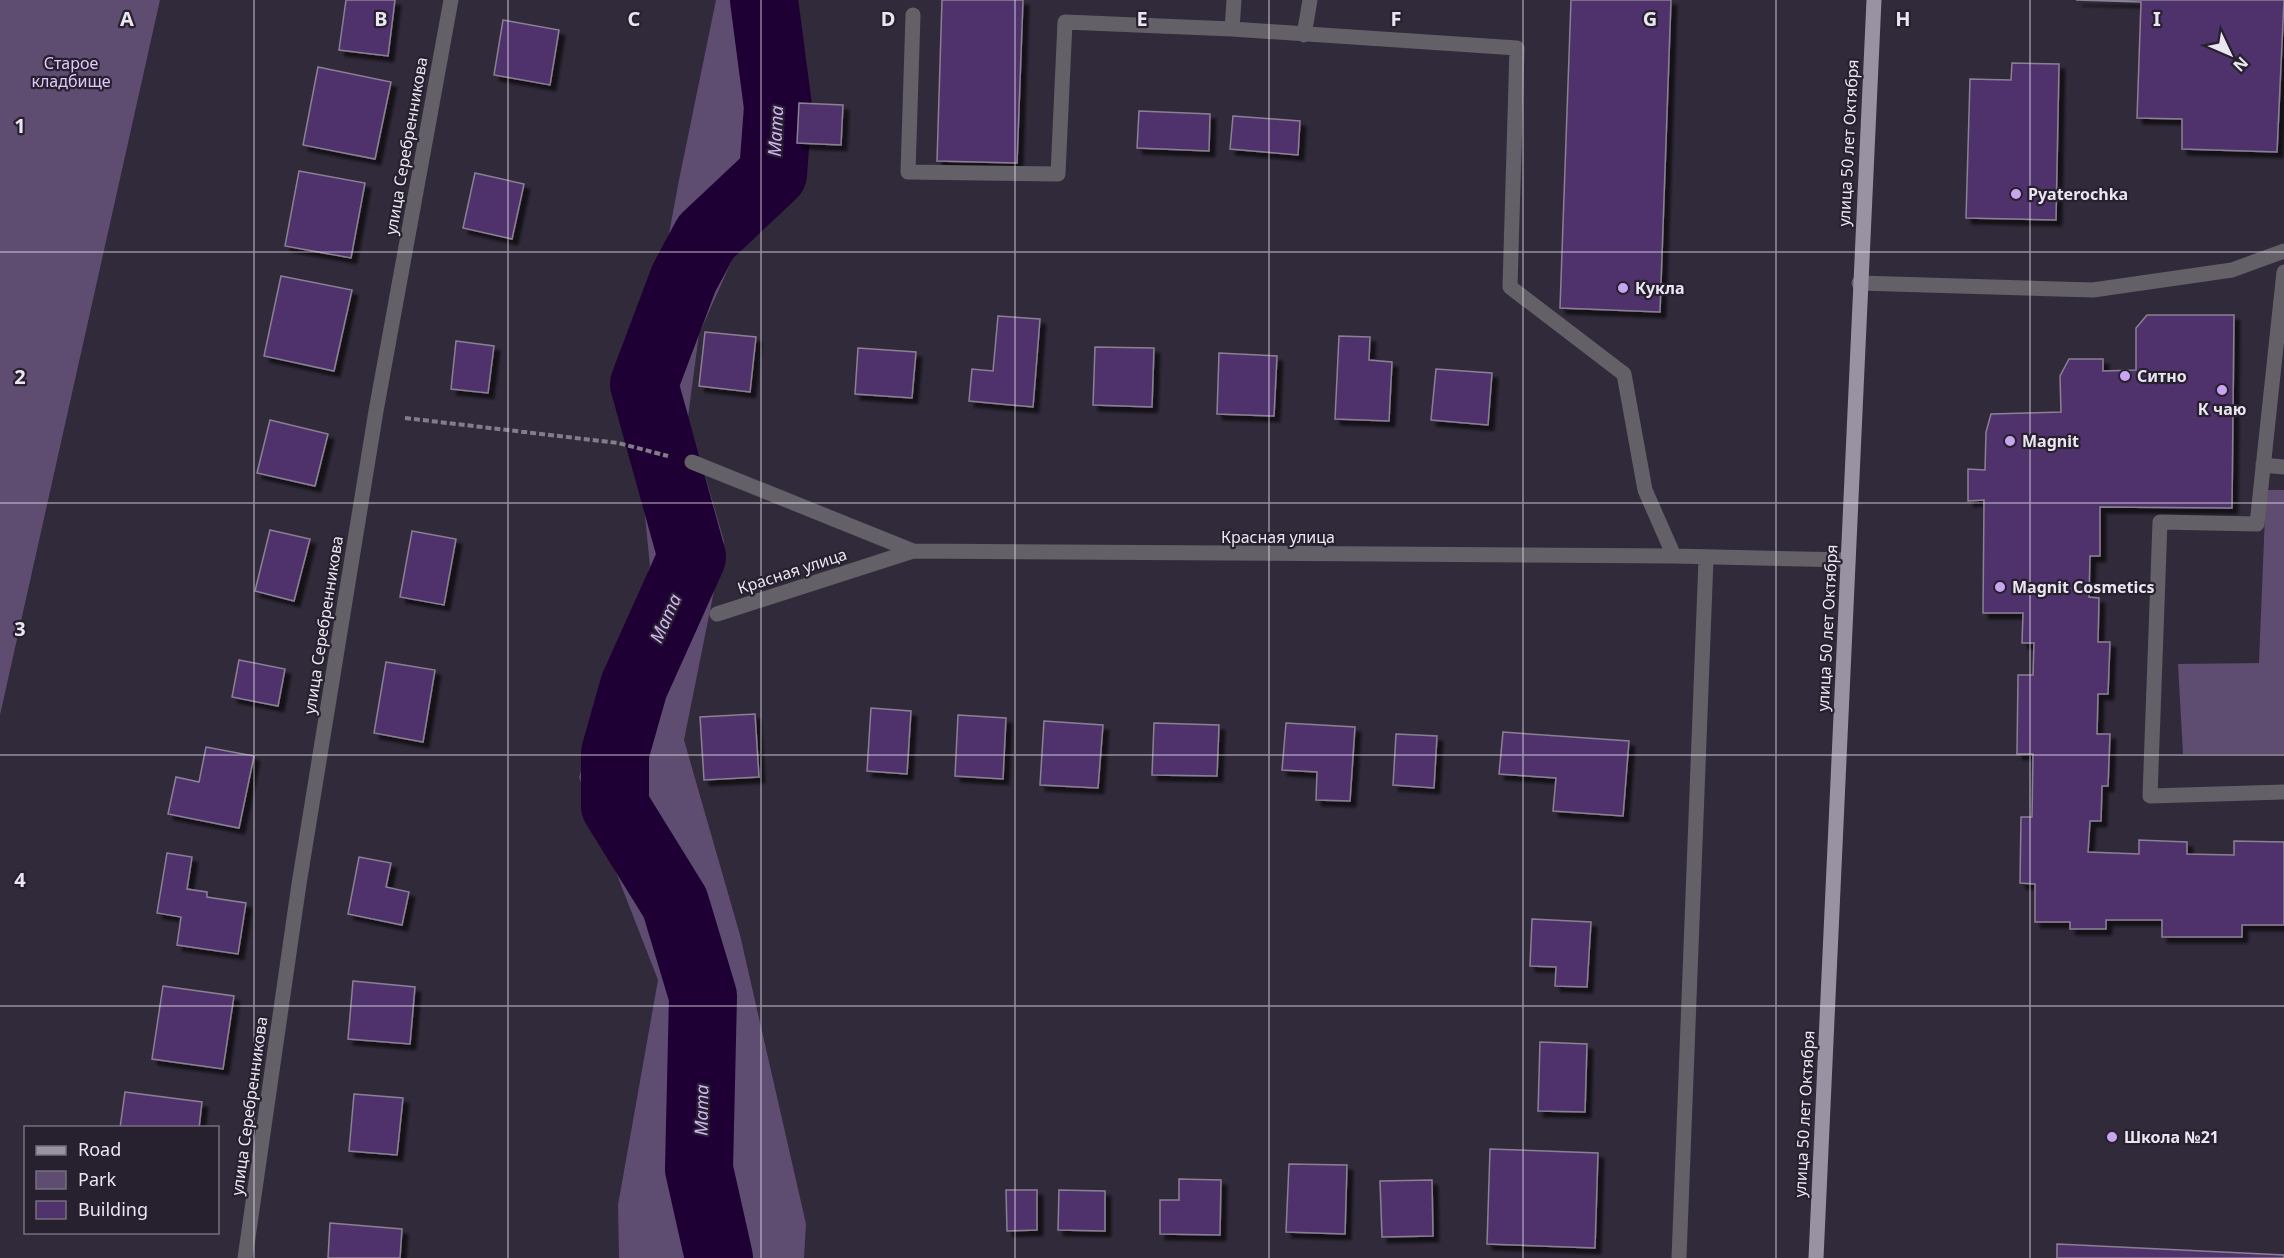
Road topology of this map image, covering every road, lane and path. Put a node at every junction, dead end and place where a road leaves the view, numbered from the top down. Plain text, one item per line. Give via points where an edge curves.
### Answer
1 (451, 0) edge
2 (1234, 0) edge
3 (1310, 0) edge
4 (1874, 0) edge
5 (913, 15) dead end
6 (1232, 29) junction
7 (1304, 35) junction
8 (2284, 251) edge
9 (2284, 272) edge
10 (1859, 283) junction
11 (405, 418) dead end
12 (692, 462) joint
13 (2263, 465) junction
14 (2284, 466) edge
15 (913, 552) junction
16 (1674, 556) junction
17 (1706, 559) junction
18 (1848, 560) junction
19 (717, 614) dead end
20 (2284, 792) edge
21 (245, 1258) edge
22 (1679, 1258) edge
23 (1816, 1258) edge

1 - 21 street, улица Серебренникова via 374,423 297,896
2 - 6 street
3 - 7 street
4 - 10 main road, улица 50 лет Октября
5 - 6 street via 908,172 1058,174 1065,22
6 - 7 street
7 - 16 street via 1517,48 1510,287 1624,374 1645,490
8 - 10 street via 2232,270 2093,290
9 - 13 street
10 - 18 main road, улица 50 лет Октября
11 - 12 path via 618,443
12 - 15 street
13 - 14 street
13 - 20 street via 2257,524 2160,522 2150,796
15 - 16 street, Красная улица
15 - 19 street, Красная улица
16 - 17 street, Красная улица
17 - 18 street, Красная улица
17 - 22 street
18 - 23 main road, улица 50 лет Октября

